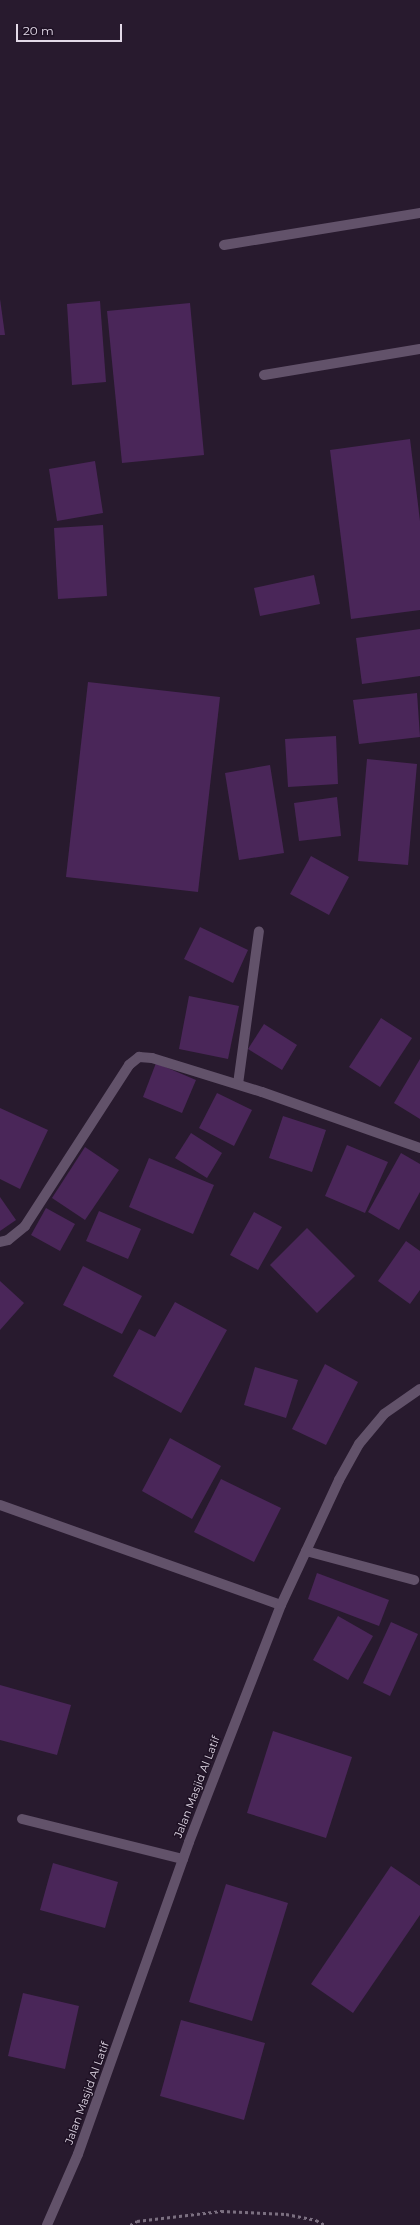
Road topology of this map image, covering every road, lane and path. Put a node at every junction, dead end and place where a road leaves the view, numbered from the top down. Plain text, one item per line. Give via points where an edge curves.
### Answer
1 (420, 213) edge
2 (224, 245) dead end
3 (420, 349) edge
4 (264, 375) dead end
5 (259, 931) dead end
6 (238, 1084) junction
7 (420, 1148) edge
8 (0, 1242) edge
9 (420, 1389) edge
10 (0, 1505) edge
11 (306, 1551) junction
12 (414, 1580) dead end
13 (281, 1605) junction
14 (22, 1819) dead end
15 (183, 1859) junction
16 (48, 2225) edge
17 (130, 2225) edge
18 (325, 2225) edge

1 - 2 street
3 - 4 street
5 - 6 street
6 - 7 street
6 - 8 street via 152,1058 135,1059 25,1226 8,1240
9 - 11 street, Jalan Masjid Al Latif via 384,1414 367,1434 339,1480
10 - 13 street
11 - 12 street
11 - 13 street, Jalan Masjid Al Latif
13 - 15 street, Jalan Masjid Al Latif
14 - 15 street
15 - 16 street, Jalan Masjid Al Latif via 78,2154
17 - 18 path via 137,2221 222,2211 286,2214 316,2220

